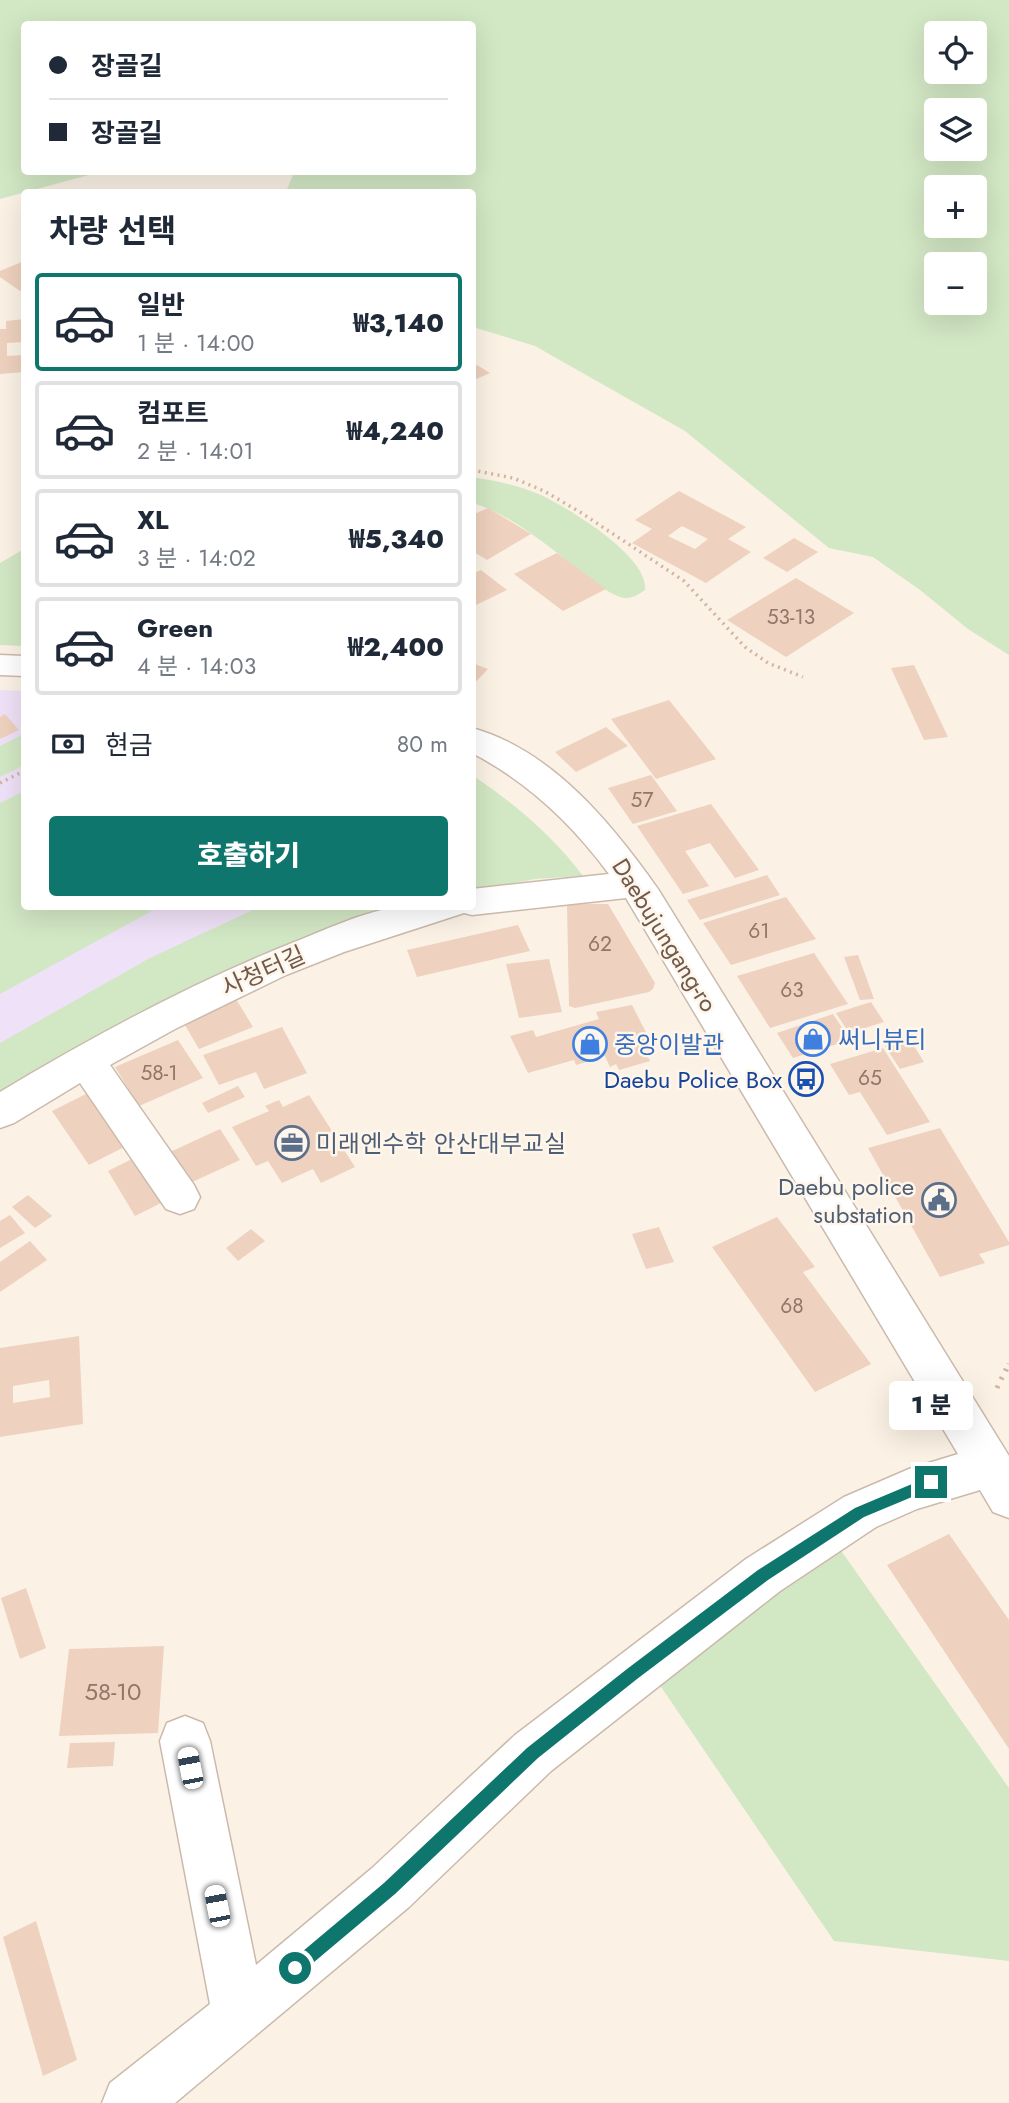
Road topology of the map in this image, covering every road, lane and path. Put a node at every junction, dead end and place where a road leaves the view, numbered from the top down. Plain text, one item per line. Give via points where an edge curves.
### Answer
1 (476, 471) edge
2 (0, 665) edge
3 (21, 666) edge
4 (803, 677) dead end
5 (476, 741) edge
6 (21, 772) edge
7 (0, 783) edge
8 (635, 884) junction
9 (476, 902) edge
10 (433, 910) edge
11 (85, 1059) junction
12 (0, 1112) edge
13 (180, 1197) dead end
14 (999, 1481) edge
15 (185, 1741) dead end
16 (239, 2015) junction
17 (130, 2103) edge

1 - 4 path via 513,478 580,512 684,581 745,647 768,663
2 - 3 street
5 - 8 street, Daebujungang-ro via 510,759 582,815
6 - 7 path
8 - 9 street
8 - 14 street, Daebujungang-ro
10 - 11 street, 사청터길 via 301,953
11 - 12 street, 사청터길
11 - 13 street
14 - 16 street via 909,1490 860,1512 763,1575 533,1753 390,1888
15 - 16 street
16 - 17 street

